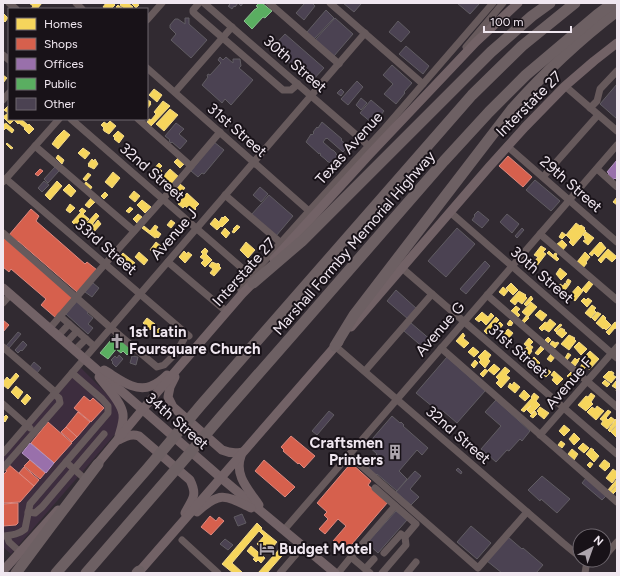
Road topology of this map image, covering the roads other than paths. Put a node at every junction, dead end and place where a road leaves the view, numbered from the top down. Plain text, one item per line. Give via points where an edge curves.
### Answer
1 (162, 3) edge
2 (199, 3) edge
3 (204, 3) edge
4 (269, 3) edge
5 (330, 3) edge
6 (492, 3) edge
7 (503, 3) edge
8 (518, 3) edge
9 (550, 3) edge
10 (574, 3) edge
11 (613, 3) edge
12 (617, 11) edge
13 (148, 19) edge
14 (232, 27) junction
15 (365, 34) junction
16 (222, 38) junction
17 (617, 43) edge
18 (339, 64) junction
19 (148, 69) edge
20 (617, 71) edge
21 (298, 84) junction
22 (423, 84) junction
23 (565, 86) junction
24 (174, 92) junction
25 (312, 96) junction
26 (590, 108) junction
27 (598, 114) junction
28 (58, 120) edge
29 (72, 120) edge
30 (139, 120) edge
31 (617, 131) edge
32 (220, 132) junction
33 (617, 145) edge
34 (35, 146) junction
35 (507, 146) junction
36 (370, 149) junction
37 (254, 162) junction
38 (191, 166) junction
39 (597, 169) junction
40 (543, 177) junction
41 (5, 180) edge
42 (617, 187) edge
43 (225, 195) junction
44 (163, 199) junction
45 (570, 200) junction
46 (309, 211) junction
47 (450, 212) junction
48 (196, 228) junction
49 (134, 232) junction
50 (3, 233) edge
51 (540, 234) junction
52 (617, 242) edge
53 (281, 243) junction
54 (168, 262) junction
55 (105, 264) junction
56 (512, 266) junction
57 (402, 268) junction
58 (252, 280) junction
59 (3, 288) edge
60 (11, 294) junction
61 (140, 294) junction
62 (432, 294) junction
63 (487, 295) junction
64 (76, 298) junction
65 (617, 300) edge
66 (3, 303) edge
67 (227, 312) junction
68 (60, 316) junction
69 (464, 322) junction
70 (69, 324) junction
71 (50, 328) junction
72 (111, 328) junction
73 (182, 330) junction
74 (77, 331) junction
75 (58, 336) junction
76 (189, 336) dead end
77 (86, 339) junction
78 (66, 343) junction
79 (94, 346) junction
80 (335, 346) junction
81 (3, 347) edge
82 (617, 347) edge
83 (441, 348) junction
84 (75, 350) junction
85 (614, 356) edge
86 (84, 358) junction
87 (182, 364) junction
88 (365, 372) junction
89 (72, 373) junction
90 (588, 381) junction
91 (108, 390) junction
92 (55, 393) junction
93 (100, 398) junction
94 (397, 399) junction
95 (3, 404) edge
96 (617, 407) edge
97 (564, 408) junction
98 (142, 410) junction
99 (27, 425) junction
100 (96, 428) junction
101 (34, 432) junction
102 (104, 434) junction
103 (540, 435) junction
104 (116, 442) junction
105 (3, 452) edge
106 (242, 452) junction
107 (617, 454) edge
108 (349, 455) junction
109 (66, 462) junction
110 (98, 464) junction
111 (3, 468) edge
112 (74, 470) junction
113 (220, 477) junction
114 (85, 479) junction
115 (375, 488) dead end
116 (617, 502) edge
117 (395, 506) junction
118 (28, 512) junction
119 (527, 512) junction
120 (265, 514) junction
121 (179, 525) junction
122 (284, 530) junction
123 (5, 536) edge
124 (405, 537) junction
125 (182, 540) dead end
126 (303, 546) junction
127 (572, 550) edge
128 (20, 552) junction
129 (384, 553) dead end
130 (351, 557) junction
131 (374, 559) dead end
132 (416, 562) dead end
133 (3, 571) edge
134 (368, 571) edge
135 (477, 571) edge
136 (138, 572) edge
137 (16, 573) edge
138 (56, 573) edge
139 (86, 573) edge
140 (218, 573) edge
141 (280, 573) edge
142 (336, 573) edge
143 (382, 573) edge
144 (407, 573) edge

1 - 13 street
2 - 16 street via 193,12
3 - 14 street, 30th Street
4 - 18 street
5 - 15 street
6 - 22 street, Texas Avenue
7 - 36 street via 426,93
8 - 36 main road, Interstate 27
9 - 58 highway via 491,52 302,241
10 - 138 highway, Marshall Formby Memorial Highway via 522,46 472,95
11 - 139 highway, Marshall Formby Memorial Highway via 530,72 489,112
12 - 80 highway via 561,58 512,108 354,315
14 - 16 street
14 - 21 street, 30th Street
15 - 18 street, Avenue J
15 - 22 street
16 - 21 street via 283,90 291,90
16 - 24 street
17 - 23 main road, Interstate 27
18 - 25 street, Avenue J
19 - 24 street, 31st Street
20 - 26 street via 600,89 597,100
21 - 25 street, 30th Street
22 - 36 street, Texas Avenue
23 - 26 street
23 - 35 main road, Interstate 27
24 - 32 street, 31st Street
25 - 36 street, 30th Street
25 - 37 street, Avenue J
26 - 27 street
27 - 31 street
27 - 40 street
28 - 34 street
29 - 44 street, 32nd Street
30 - 38 street
32 - 37 street, 31st Street
32 - 38 street
33 - 39 street, Avenue G
34 - 41 street
34 - 49 street
35 - 40 street, 29th Street
35 - 47 main road, Interstate 27
36 - 46 street, Texas Avenue
36 - 58 main road, Interstate 27
37 - 43 street, Avenue J
37 - 46 street, 31st Street
38 - 44 street
39 - 42 street
39 - 45 street, Avenue G
40 - 45 street, 29th Street
41 - 55 street, 33rd Street
43 - 48 street, Avenue J
43 - 53 street
44 - 48 street, 32nd Street
44 - 49 street
45 - 51 street, Avenue G
45 - 52 street, 29th Street
46 - 53 street, Texas Avenue
47 - 56 street, 30th Street
47 - 57 main road, Interstate 27
48 - 54 street, Avenue J
48 - 58 street, 32nd Street
49 - 55 street
50 - 64 street
51 - 56 street, Avenue G
51 - 65 street
53 - 58 street, Texas Avenue
54 - 61 street, Avenue J
54 - 67 street
55 - 61 street, 33rd Street
55 - 64 street
56 - 63 street, Avenue G
56 - 85 street, 30th Street
57 - 62 street, 31st Street
57 - 80 main road, Interstate 27
58 - 67 main road, Interstate 27
59 - 60 main road, 34th Street
60 - 66 street
60 - 71 main road, 34th Street
61 - 72 street, Avenue J
61 - 73 street, 33rd Street
62 - 69 street, 31st Street
62 - 88 street
63 - 69 street, Avenue G
63 - 90 street
64 - 68 street
64 - 72 street
67 - 87 main road, Interstate 27
68 - 70 street
68 - 71 street
69 - 83 street, Avenue G
69 - 97 street, 31st Street
70 - 74 street
70 - 75 street
71 - 75 main road, 34th Street
72 - 73 street via 157,367 164,365 176,353 184,339
72 - 79 street, Avenue J
73 - 76 street, 33rd Street
74 - 77 street
74 - 78 street
75 - 78 main road, 34th Street
77 - 79 street
77 - 84 street
78 - 84 main road, 34th Street
79 - 86 street, Avenue J
80 - 88 street, 32nd Street
80 - 106 main road, Interstate 27
81 - 92 street
82 - 85 street, Avenue F
83 - 94 street, Avenue G
83 - 103 street
84 - 86 main road, 34th Street
85 - 90 street, Avenue F
86 - 87 main road via 119,380 143,388 161,380
86 - 89 street, Avenue J
86 - 91 main road
86 - 98 main road, 34th Street
87 - 98 main road, Interstate 27
87 - 106 main road via 170,387 168,397 173,407 222,450 236,454
88 - 94 street, 32nd Street
89 - 92 street, Avenue J
89 - 93 street
90 - 96 street
90 - 97 street, Avenue F
91 - 93 street
91 - 104 main road via 120,406 123,415
92 - 99 street, Avenue J
92 - 101 street via 60,403
93 - 100 street via 108,406 108,413
94 - 108 street, Avenue G
94 - 119 street, 32nd Street
95 - 99 street
97 - 103 street, Avenue F
97 - 107 street, 31st Street
98 - 104 main road, Interstate 27
98 - 113 main road, 34th Street
99 - 101 street
99 - 105 street, Avenue J
100 - 102 street
100 - 109 street
101 - 111 street
102 - 104 street
102 - 112 street
103 - 116 street
104 - 110 main road, Interstate 27
104 - 121 main road via 129,435 139,436 190,480 194,495
106 - 113 main road, Interstate 27
106 - 120 main road via 238,463 241,479
108 - 122 street, Avenue G
108 - 135 street
109 - 112 street
109 - 118 street via 30,504
110 - 114 main road, Interstate 27
110 - 137 highway
112 - 114 street
112 - 118 street via 42,507 35,513
113 - 120 main road, 34th Street
113 - 121 main road, Interstate 27
114 - 128 main road, Interstate 27
115 - 117 street
117 - 124 street via 416,524
117 - 130 street
118 - 123 street via 25,529 17,535
119 - 127 street, 32nd Street
119 - 135 street
120 - 121 main road via 226,496 212,500
120 - 122 main road, 34th Street
121 - 136 main road, Interstate 27
122 - 126 main road, 34th Street
123 - 128 street
124 - 129 street via 401,534
124 - 143 street via 406,545
125 - 140 street
126 - 141 street
126 - 142 main road, 34th Street
128 - 133 main road, Interstate 27
130 - 134 street
130 - 142 street
131 - 134 street
132 - 144 street

